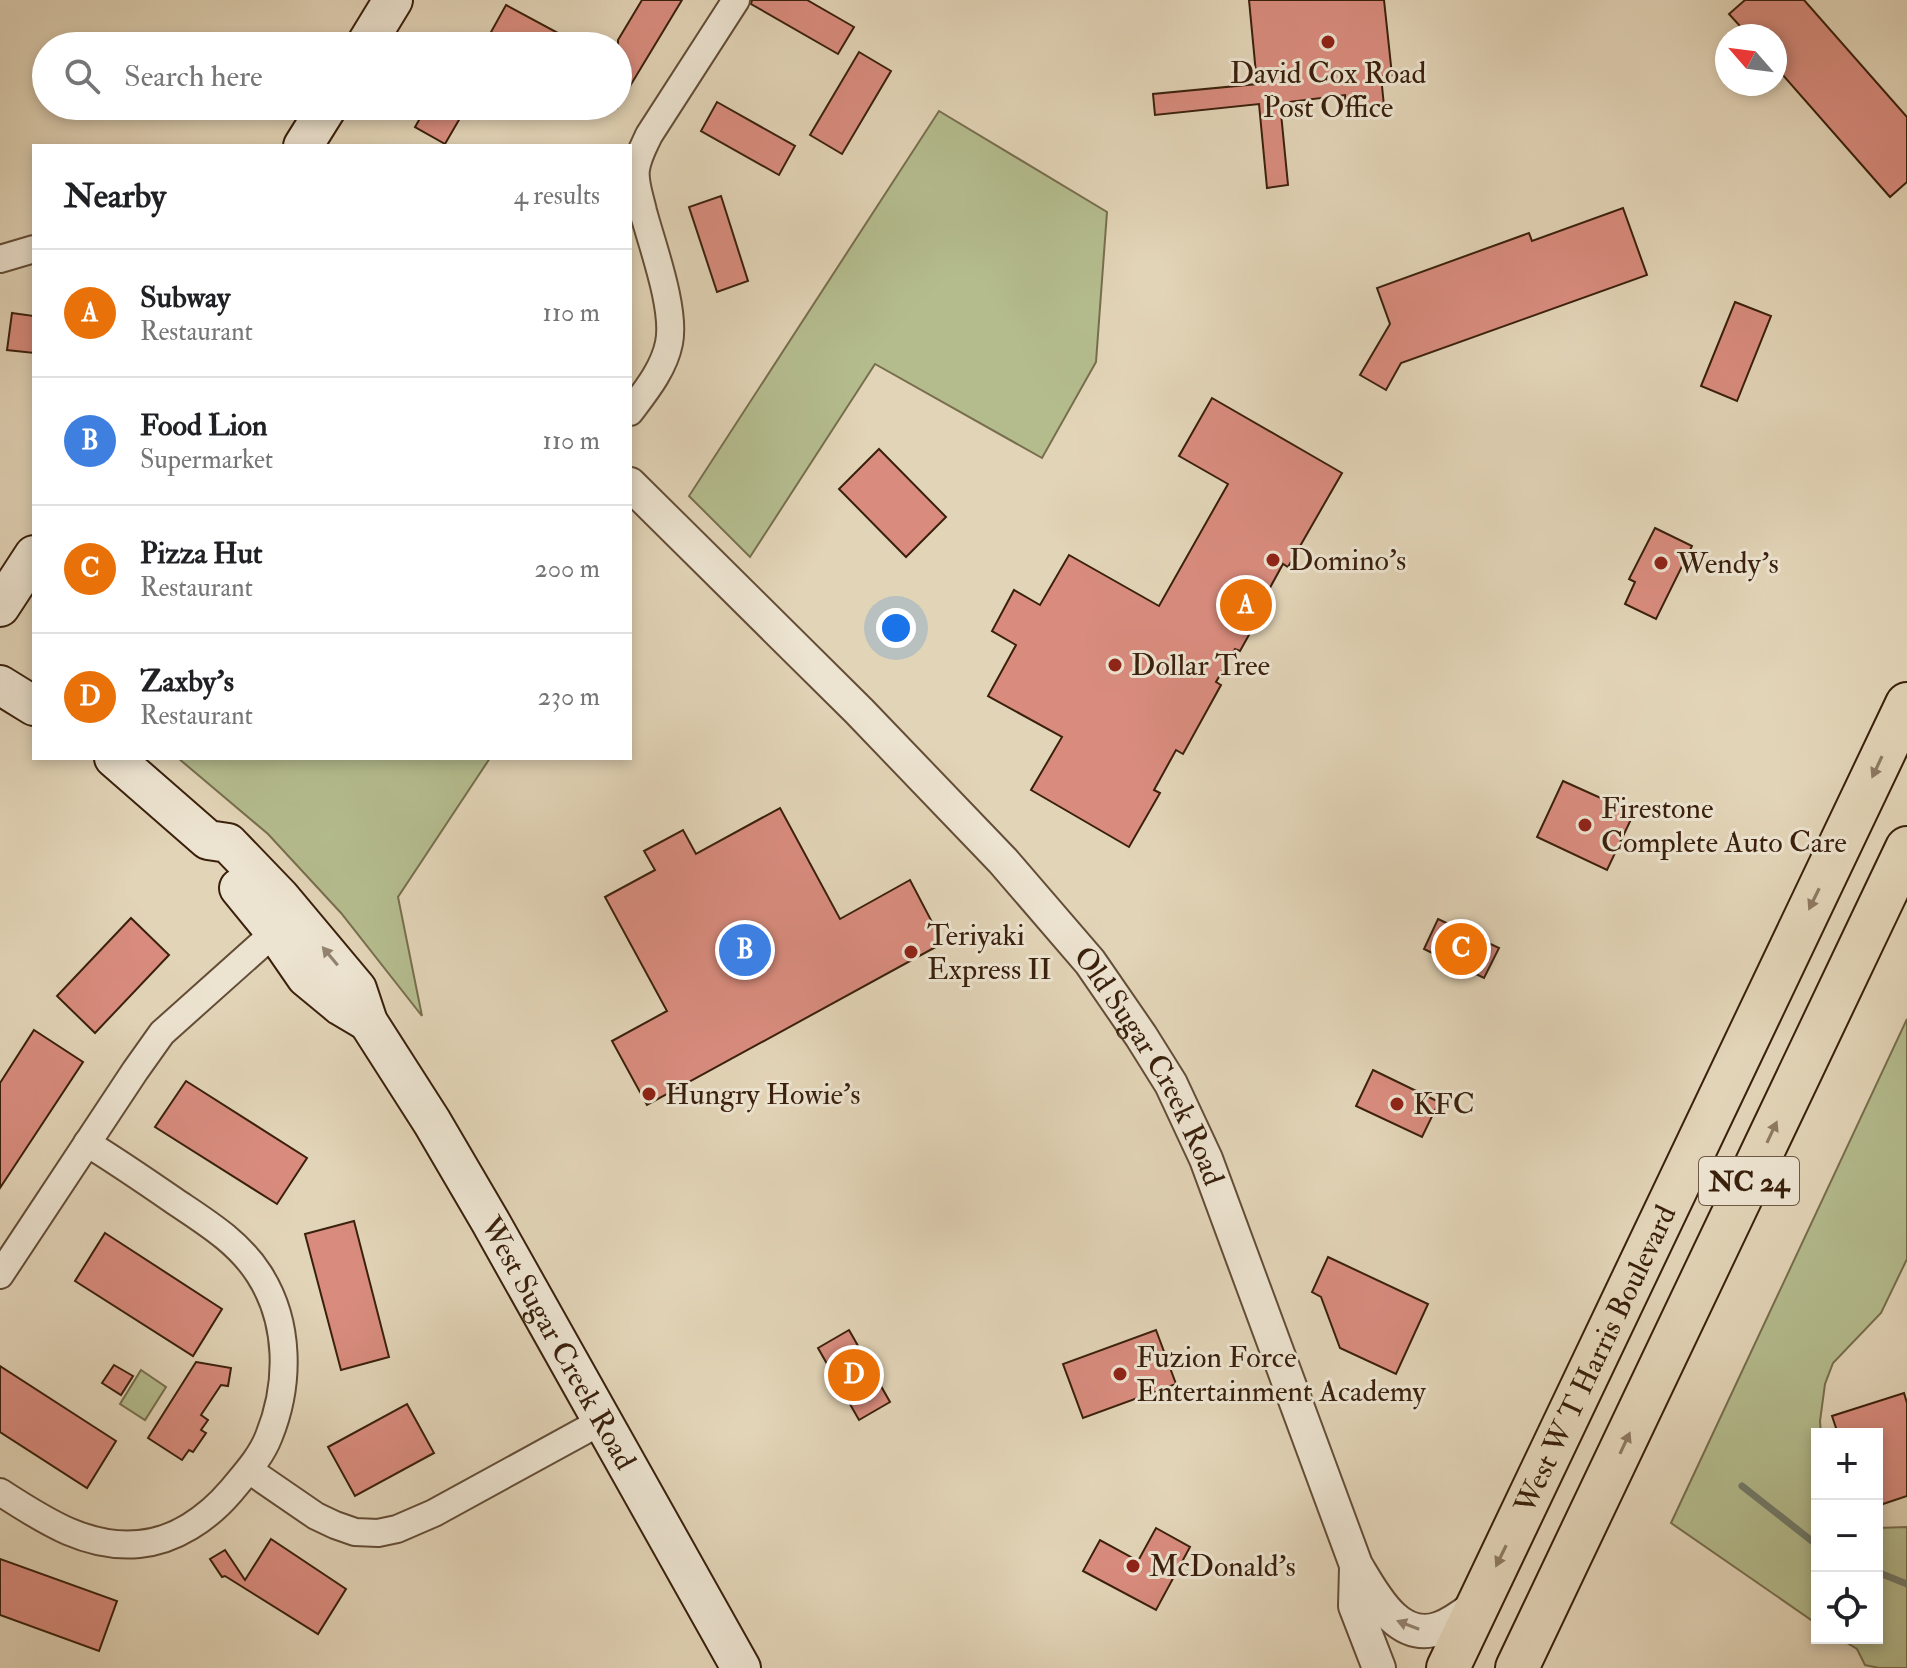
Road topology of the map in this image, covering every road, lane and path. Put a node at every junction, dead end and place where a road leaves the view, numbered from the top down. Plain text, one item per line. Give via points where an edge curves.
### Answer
1 (393, 0) edge
2 (736, 0) edge
3 (374, 32) edge
4 (319, 120) edge
5 (304, 144) edge
6 (32, 250) edge
7 (0, 259) edge
8 (632, 409) edge
9 (632, 486) edge
10 (32, 558) edge
11 (0, 607) edge
12 (0, 685) edge
13 (1907, 704) edge
14 (32, 705) edge
15 (116, 760) edge
16 (208, 840) junction
17 (1907, 848) edge
18 (275, 932) junction
19 (368, 1022) junction
20 (87, 1143) junction
21 (0, 1275) edge
22 (602, 1421) junction
23 (249, 1470) junction
24 (0, 1492) edge
25 (1356, 1565) junction
26 (1478, 1604) junction
27 (741, 1668) edge
28 (1379, 1668) edge
29 (1448, 1668) edge
30 (1517, 1668) edge

1 - 3 main road
2 - 8 street via 639,156 638,191 670,322 669,344 658,372
4 - 5 main road
6 - 7 street
9 - 25 street, Old Sugar Creek Road via 1003,861 1090,962 1141,1036 1171,1084 1206,1159
10 - 11 main road
12 - 14 main road
13 -> 26 main road, West W T Harris Boulevard / NC 24
15 - 16 main road, West Sugar Creek Road
16 - 18 main road, West Sugar Creek Road via 212,863
19 -> 16 main road, West Sugar Creek Road via 357,989 280,897 228,843
30 -> 17 main road, West W T Harris Boulevard / NC 24
18 - 19 main road, West Sugar Creek Road via 306,977
18 - 20 street via 162,1033
19 - 22 main road, West Sugar Creek Road via 432,1122
20 - 21 street
20 - 23 street via 239,1247 273,1299 282,1324 280,1403 268,1439
22 - 23 street via 434,1513 378,1533 355,1532 316,1516
22 - 27 main road, West Sugar Creek Road
23 - 24 street via 195,1523 165,1539 138,1544 70,1534
26 -> 25 street, Old Sugar Creek Road via 1441,1628 1405,1625 1390,1616
25 - 28 street, Old Sugar Creek Road via 1355,1606
26 - 29 main road, West W T Harris Boulevard / NC 24

